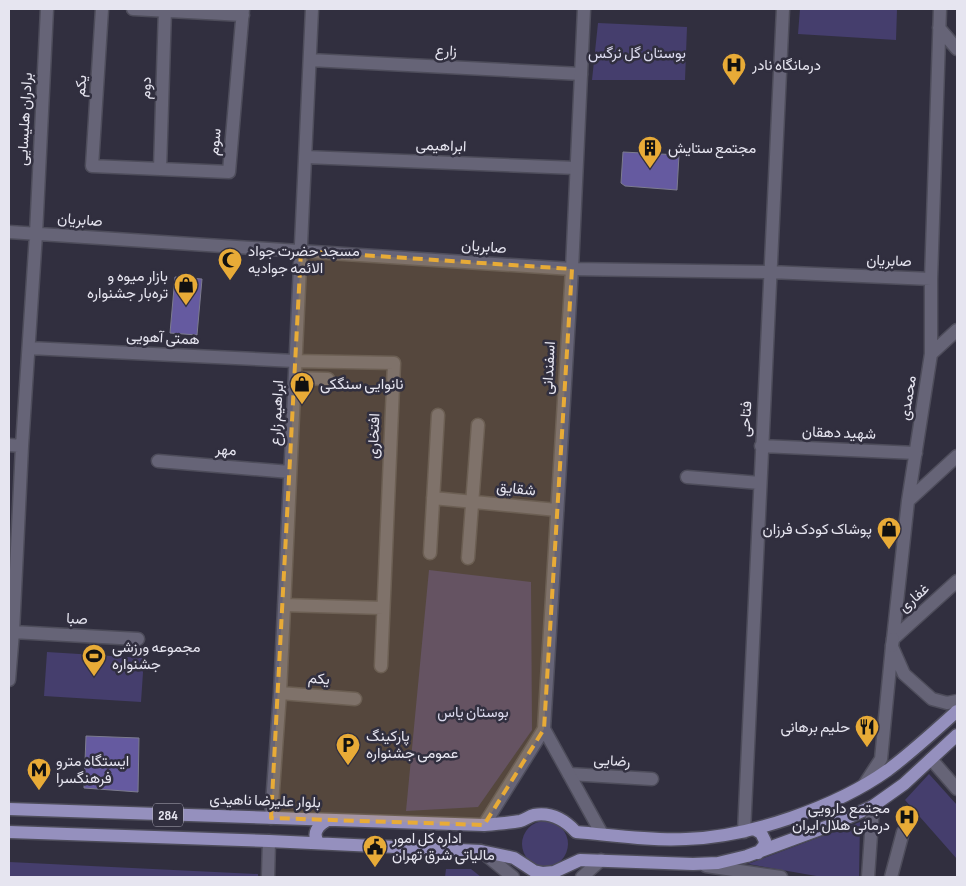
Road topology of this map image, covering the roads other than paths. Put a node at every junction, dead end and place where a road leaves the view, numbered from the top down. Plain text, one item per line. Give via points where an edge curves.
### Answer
1 (47, 9) edge
2 (102, 9) edge
3 (132, 9) edge
4 (312, 9) edge
5 (584, 9) edge
6 (783, 9) edge
7 (940, 9) edge
8 (165, 10) edge
9 (243, 12) edge
10 (939, 28) junction
11 (957, 49) edge
12 (310, 60) junction
13 (581, 74) junction
14 (305, 157) junction
15 (92, 166) joint
16 (576, 168) junction
17 (160, 169) junction
18 (9, 232) edge
19 (36, 234) junction
20 (301, 250) junction
21 (572, 269) junction
22 (770, 272) junction
23 (932, 279) junction
24 (957, 330) edge
25 (29, 348) junction
26 (931, 354) junction
27 (295, 361) junction
28 (295, 378) junction
29 (328, 379) dead end
30 (438, 415) dead end
31 (478, 424) dead end
32 (9, 445) edge
33 (22, 446) junction
34 (761, 446) junction
35 (916, 453) junction
36 (957, 456) edge
37 (158, 461) dead end
38 (290, 472) junction
39 (687, 478) dead end
40 (760, 482) junction
41 (433, 498) junction
42 (908, 500) junction
43 (472, 502) junction
44 (557, 510) junction
45 (430, 553) dead end
46 (468, 558) dead end
47 (957, 581) edge
48 (284, 605) junction
49 (383, 608) junction
50 (13, 632) junction
51 (138, 639) dead end
52 (893, 643) junction
53 (381, 666) dead end
54 (9, 680) edge
55 (280, 693) junction
56 (355, 699) dead end
57 (957, 702) edge
58 (957, 711) edge
59 (544, 729) junction
60 (957, 735) edge
61 (931, 759) junction
62 (569, 774) junction
63 (652, 779) dead end
64 (864, 785) junction
65 (957, 789) edge
66 (873, 806) junction
67 (9, 809) edge
68 (792, 816) junction
69 (271, 818) junction
70 (290, 819) junction
71 (328, 820) junction
72 (484, 825) junction
73 (749, 830) junction
74 (9, 832) edge
75 (903, 832) dead end
76 (602, 834) junction
77 (798, 838) junction
78 (269, 841) junction
79 (288, 842) junction
80 (319, 843) junction
81 (481, 851) junction
82 (758, 853) junction
83 (601, 860) junction
84 (693, 864) junction
85 (567, 865) junction
86 (268, 877) edge
87 (513, 877) edge
88 (559, 877) edge
89 (582, 877) edge
90 (781, 877) edge
91 (868, 877) edge
92 (891, 877) edge

1 - 19 street, برادران هلیسایی
2 - 15 street, یکم
3 - 8 street
4 - 12 street, ابراهیم زارع
5 - 13 street, اسفندانی
6 - 22 street, فتاحی
7 - 10 street, محمدی
8 - 9 street
8 - 17 street, دوم
9 - 17 street, سوم via 229,172
10 - 11 street
10 - 23 street, محمدی
12 - 13 street, زارع
12 - 14 street, ابراهیم زارع
13 - 16 street, اسفندانی
14 - 16 street, ابراهیمی
14 - 20 street, ابراهیم زارع
15 - 17 street, سوم
16 - 21 street, اسفندانی
18 - 19 street, صابریان
19 - 20 street, صابریان
19 - 25 street, برادران هلیسایی
20 - 21 street, صابریان
20 - 27 street, ابراهیم زارع
21 - 22 street, صابریان
21 - 44 street, اسفندانی
22 - 23 street, صابریان
22 - 34 street, فتاحی
23 - 26 street, محمدی
24 - 26 street
25 - 27 street, همتی آهویی
25 - 33 street, برادران هلیسایی
26 - 35 street, محمدی
27 - 28 street, ابراهیم زارع
27 - 49 street, افتخاری via 394,363
28 - 29 street
28 - 38 street, ابراهیم زارع
30 - 41 street
31 - 43 street
32 - 33 street
33 - 50 street, برادران هلیسایی
34 - 35 street, شهید دهقان
34 - 40 street, فتاحی
35 - 42 street, محمدی
36 - 42 street
37 - 38 street, مهر
38 - 48 street, ابراهیم زارع
39 - 40 street
40 - 73 street, فتاحی
41 - 43 street, شقایق
41 - 45 street
42 - 52 street, محمدی
43 - 44 street, شقایق
43 - 46 street
44 - 59 street, اسفندانی
47 - 52 street, غفاری
48 - 49 street
48 - 55 street, ابراهیم زارع
49 - 53 street, افتخاری
50 - 51 street, صبا
50 - 54 street, برادران هلیسایی
52 - 57 street via 904,674 932,699
52 - 64 street, محمدی via 881,759
55 - 56 street, یکم
55 - 69 street, ابراهیم زارع
58 - 64 main road via 889,769
59 - 62 street
59 - 72 street
60 - 61 main road
61 - 65 street
61 - 66 main road
62 - 63 street, رضایی
62 - 76 street
64 - 68 main road
66 - 77 main road
66 - 91 street
67 - 69 main road, بلوار علیرضا ناهیدی / 284
68 - 73 main road
68 - 77 main road via 787,822 786,834
69 - 70 main road, بلوار علیرضا ناهیدی / 284
70 - 71 main road, بلوار علیرضا ناهیدی / 284
70 - 79 main road via 298,827 298,832
71 - 72 main road, بلوار علیرضا ناهیدی / 284
71 - 80 main road via 316,831
72 - 76 main road, بلوار علیرضا ناهیدی / 284 via 521,821 546,814 568,823 576,832
73 - 76 main road via 684,840
73 - 82 main road via 761,833 765,841
74 - 78 main road, 284
75 - 92 street
77 - 82 main road
78 - 79 main road, 284
78 - 86 street
79 - 80 main road, 284
80 - 81 main road, 284
81 - 85 main road, 284 via 514,858 534,871 544,873
81 - 87 street
82 - 84 main road via 718,863
83 - 84 main road
83 - 85 main road via 580,860
83 - 89 street
84 - 90 street
85 - 88 street

